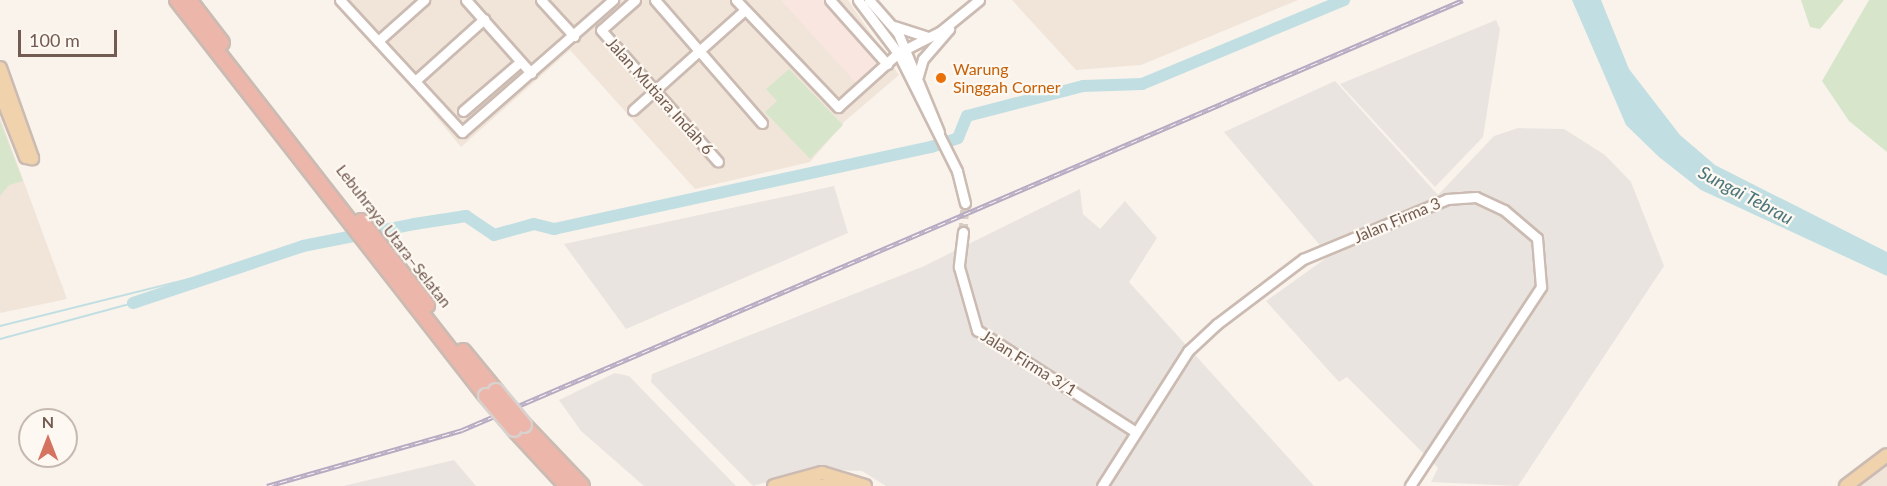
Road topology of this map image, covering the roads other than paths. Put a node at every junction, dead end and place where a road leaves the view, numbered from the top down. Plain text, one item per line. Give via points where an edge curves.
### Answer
1 (177, 0) edge
2 (189, 0) edge
3 (340, 0) edge
4 (424, 0) edge
5 (466, 0) edge
6 (541, 0) edge
7 (613, 0) edge
8 (635, 0) edge
9 (656, 0) edge
10 (736, 0) edge
11 (830, 0) edge
12 (858, 0) edge
13 (869, 0) edge
14 (979, 0) edge
15 (745, 10) junction
16 (484, 19) junction
17 (951, 24) junction
18 (891, 25) junction
19 (574, 36) junction
20 (931, 36) junction
21 (378, 41) junction
22 (700, 51) junction
23 (902, 51) junction
24 (520, 62) junction
25 (887, 64) junction
26 (0, 68) edge
27 (531, 74) junction
28 (918, 77) junction
29 (415, 81) junction
30 (656, 90) junction
31 (0, 92) edge
32 (633, 110) dead end
33 (463, 111) dead end
34 (762, 123) dead end
35 (939, 132) junction
36 (718, 162) dead end
37 (965, 203) tunnel mouth
38 (360, 227) junction
39 (963, 232) tunnel mouth
40 (519, 427) junction
41 (1136, 432) junction
42 (1887, 455) edge
43 (567, 486) edge
44 (582, 486) edge
45 (774, 486) edge
46 (799, 486) edge
47 (838, 486) edge
48 (865, 486) edge
49 (1102, 486) edge
50 (1410, 486) edge
51 (1846, 486) edge

1 - 38 highway, Lebuhraya Utara–Selatan
2 - 38 highway, Lebuhraya Utara–Selatan
3 - 21 street
4 - 21 street
5 - 16 street
6 - 19 street
7 - 19 street
8 - 30 street, Jalan Mutiara Indah 6 via 601,30
9 - 22 street
10 - 15 street
11 - 25 street
12 - 23 street
13 - 18 street
14 - 17 street
15 - 22 street
15 - 25 street via 831,105 844,106
16 - 24 street
16 - 29 street
17 - 20 street
17 - 28 street via 923,59
18 - 20 street
18 - 23 street
19 - 27 street
20 - 23 street
21 - 29 street
22 - 30 street
22 - 34 street
23 - 25 street
23 - 28 street
23 - 35 street
24 - 27 street
24 - 33 street
26 - 31 main road via 32,158 26,157
27 - 29 street via 462,132
28 - 35 street
30 - 32 street
30 - 36 street, Jalan Mutiara Indah 6
35 - 37 street
38 - 40 highway, Lebuhraya Utara–Selatan, bridge
39 - 41 street, Jalan Firma 3/1 via 959,267 977,330
40 - 43 highway, Lebuhraya Utara–Selatan
40 - 44 highway, Lebuhraya Utara–Selatan
41 - 49 street, Jalan Firma 3
41 - 50 street, Jalan Firma 3 via 1195,342 1294,265 1447,199 1476,197 1504,210 1537,238 1541,287
42 - 51 main road
45 - 48 main road via 822,473
46 - 47 main road

